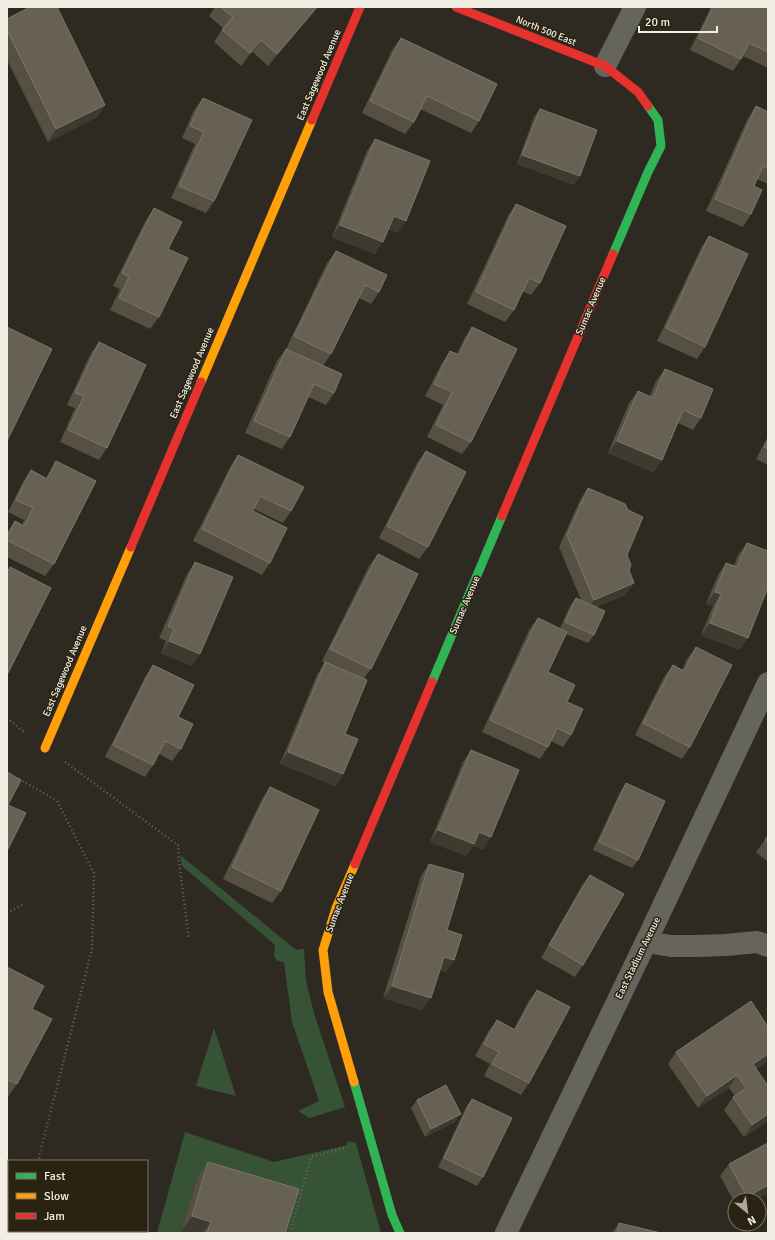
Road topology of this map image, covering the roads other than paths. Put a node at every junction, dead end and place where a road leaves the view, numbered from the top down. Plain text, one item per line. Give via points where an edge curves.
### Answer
1 (360, 7) edge
2 (456, 7) edge
3 (635, 7) edge
4 (605, 66) junction
5 (768, 683) edge
6 (45, 748) road end
7 (646, 942) junction
8 (768, 946) edge
9 (400, 1233) edge
10 (506, 1233) edge

1 - 6 street, East Sagewood Avenue
2 - 4 street, North 500 East
3 - 4 street
4 - 9 street, Sumac Avenue via 638,92 658,120 661,146 336,908 323,950 328,992 392,1215
5 - 7 street, East Stadium Avenue
7 - 8 street via 671,946 756,942
7 - 10 street, East Stadium Avenue

